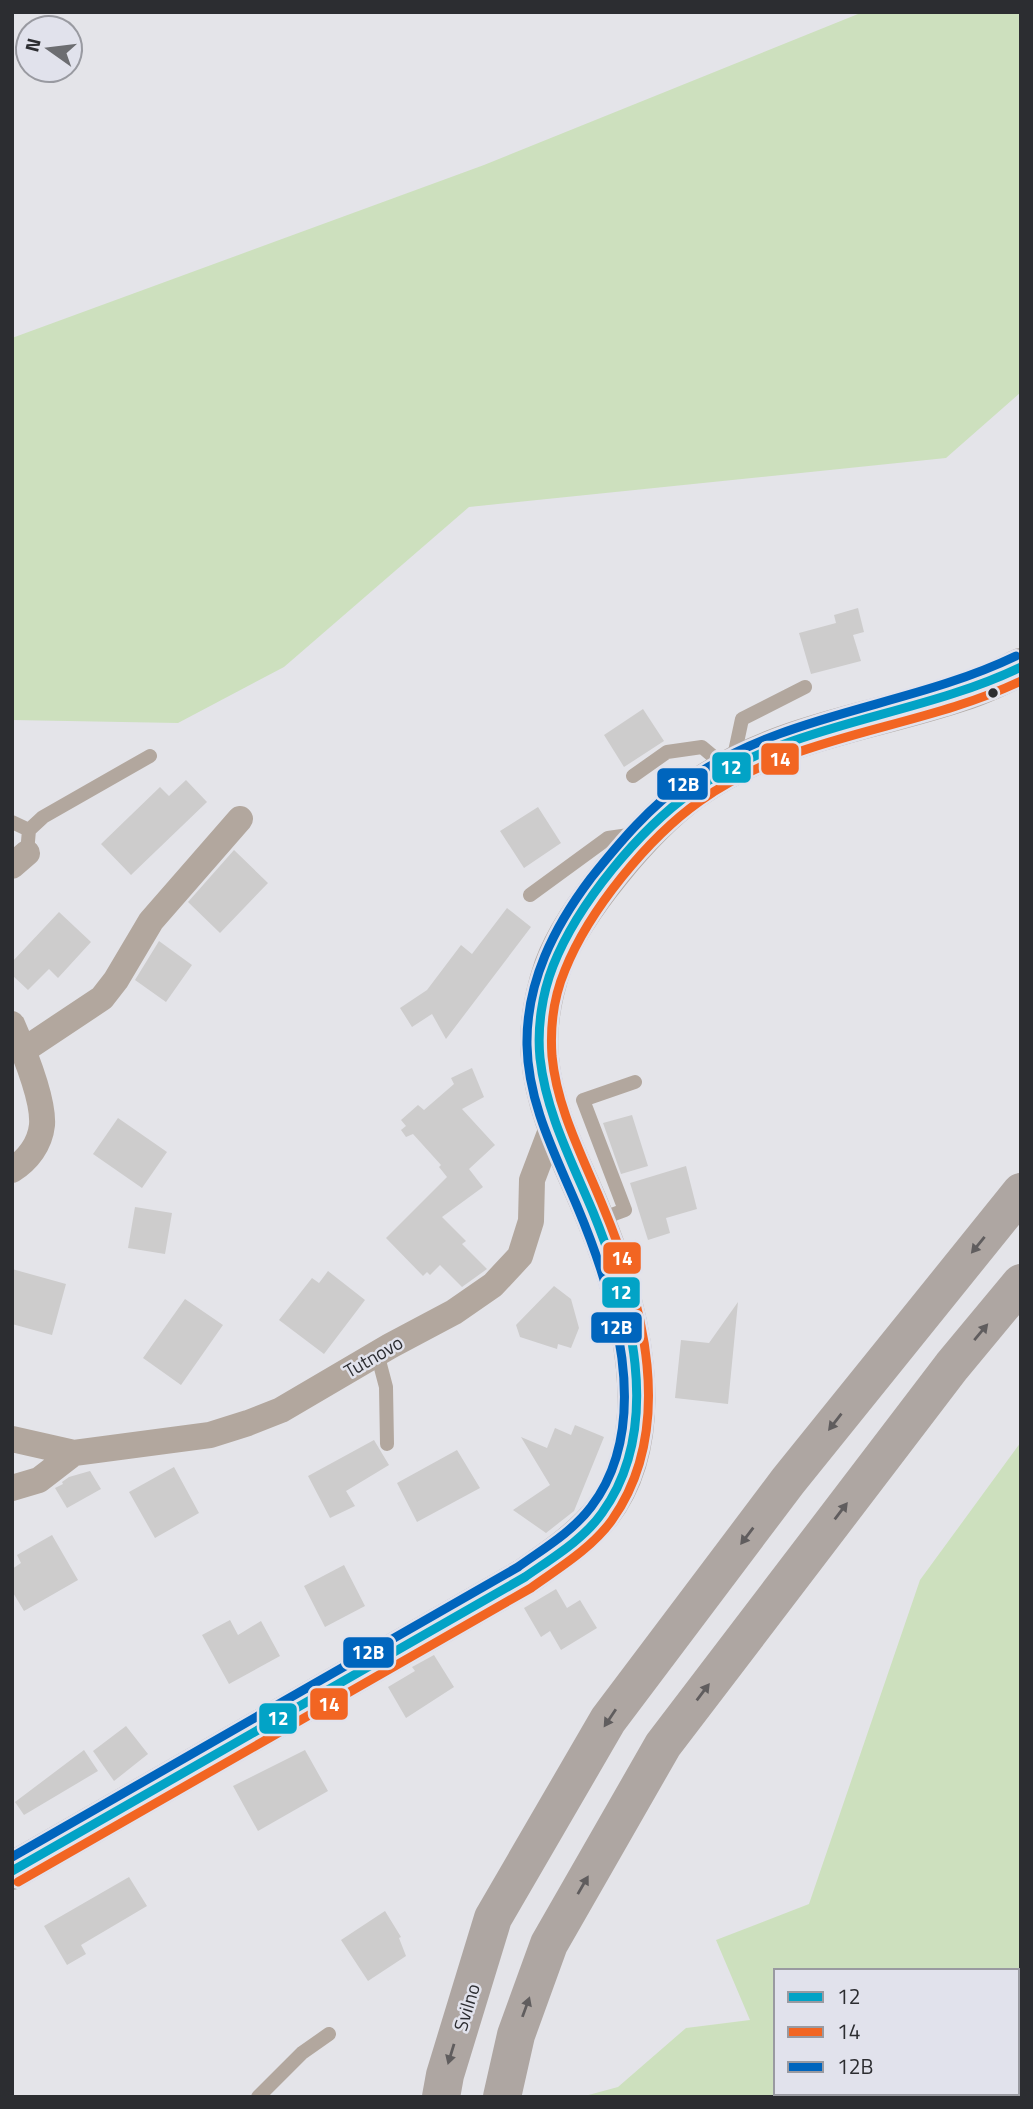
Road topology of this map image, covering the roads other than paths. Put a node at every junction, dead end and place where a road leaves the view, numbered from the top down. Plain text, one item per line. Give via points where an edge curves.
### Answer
1 (1021, 667) edge
2 (805, 687) dead end
3 (150, 756) dead end
4 (730, 767) junction
5 (633, 776) dead end
6 (240, 820) dead end
7 (12, 822) edge
8 (647, 832) junction
9 (23, 850) edge
10 (530, 895) dead end
11 (12, 1024) edge
12 (24, 1050) junction
13 (635, 1082) dead end
14 (554, 1122) junction
15 (12, 1170) edge
16 (1021, 1192) edge
17 (596, 1220) junction
18 (1021, 1283) edge
19 (377, 1353) junction
20 (12, 1439) edge
21 (387, 1444) dead end
22 (74, 1453) junction
23 (12, 1488) edge
24 (12, 1871) edge
25 (329, 2034) dead end
26 (258, 2097) edge
27 (441, 2097) edge
28 (502, 2097) edge

1 - 4 main road via 966,692 804,735
2 - 4 lane via 742,719
3 - 9 lane via 43,817
4 - 5 lane via 702,747 687,747 667,752
4 - 8 main road via 691,792
6 - 12 street via 151,921 102,998
7 - 9 lane
8 - 10 lane via 608,838
8 - 14 main road via 580,916 554,964 539,1033 544,1090
11 - 12 street
12 - 15 street via 42,1125 35,1149
13 - 17 lane via 583,1100 625,1210
14 - 17 main road
14 - 19 street, Tutnovo via 533,1180 531,1221 520,1256 474,1299
16 -> 27 highway, Svilno via 788,1481 608,1720 493,1918
17 - 24 main road via 629,1332 637,1389 629,1457 621,1482 602,1513 568,1546 525,1577
28 -> 18 highway via 516,2035 549,1944 663,1745 952,1366
19 - 21 lane via 386,1387
19 - 22 street, Tutnovo via 248,1423 210,1435
20 - 22 street, Tutnovo
22 - 23 street via 39,1480
25 - 26 lane via 302,2053

